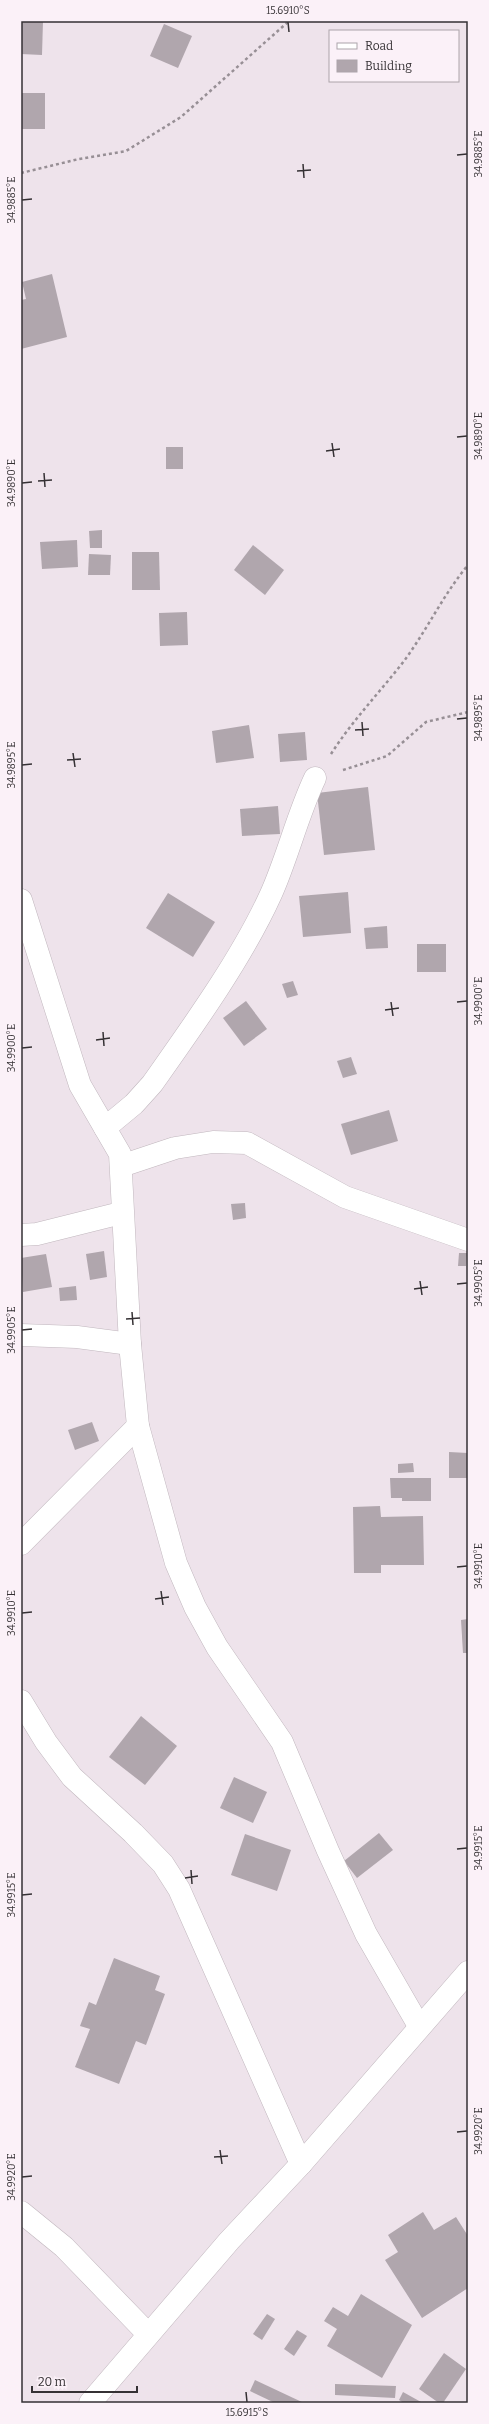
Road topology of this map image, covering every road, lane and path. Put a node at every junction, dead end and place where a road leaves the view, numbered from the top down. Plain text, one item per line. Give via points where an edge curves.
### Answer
1 (289, 21) edge
2 (21, 174) edge
3 (468, 565) edge
4 (468, 712) edge
5 (315, 778) junction
6 (21, 900) edge
7 (105, 1128) junction
8 (121, 1166) junction
9 (121, 1214) junction
10 (21, 1235) edge
11 (468, 1240) edge
12 (21, 1335) edge
13 (130, 1344) junction
14 (138, 1426) junction
15 (21, 1544) edge
16 (21, 1700) edge
17 (468, 1972) edge
18 (419, 2026) junction
19 (301, 2164) junction
20 (21, 2212) edge
21 (148, 2334) junction
22 (90, 2403) edge

1 - 2 path via 181,117 126,151 79,159
3 - 5 path via 405,660 353,721
4 - 5 path via 426,722 387,756
5 - 7 street via 302,806 274,887 253,932 152,1084 134,1104
6 - 7 street via 80,1085
7 - 8 street via 118,1147
8 - 9 street
8 - 11 street via 176,1148 213,1142 247,1143 345,1197
9 - 10 street via 37,1234
9 - 13 street
12 - 13 street via 77,1337
13 - 14 street
14 - 15 street
14 - 18 street via 176,1563 195,1607 218,1647 282,1742 366,1934
16 - 19 street via 46,1742 72,1777 163,1864 179,1889
17 - 18 street
18 - 19 street
19 - 21 street via 229,2241
20 - 21 street via 64,2247
21 - 22 street

